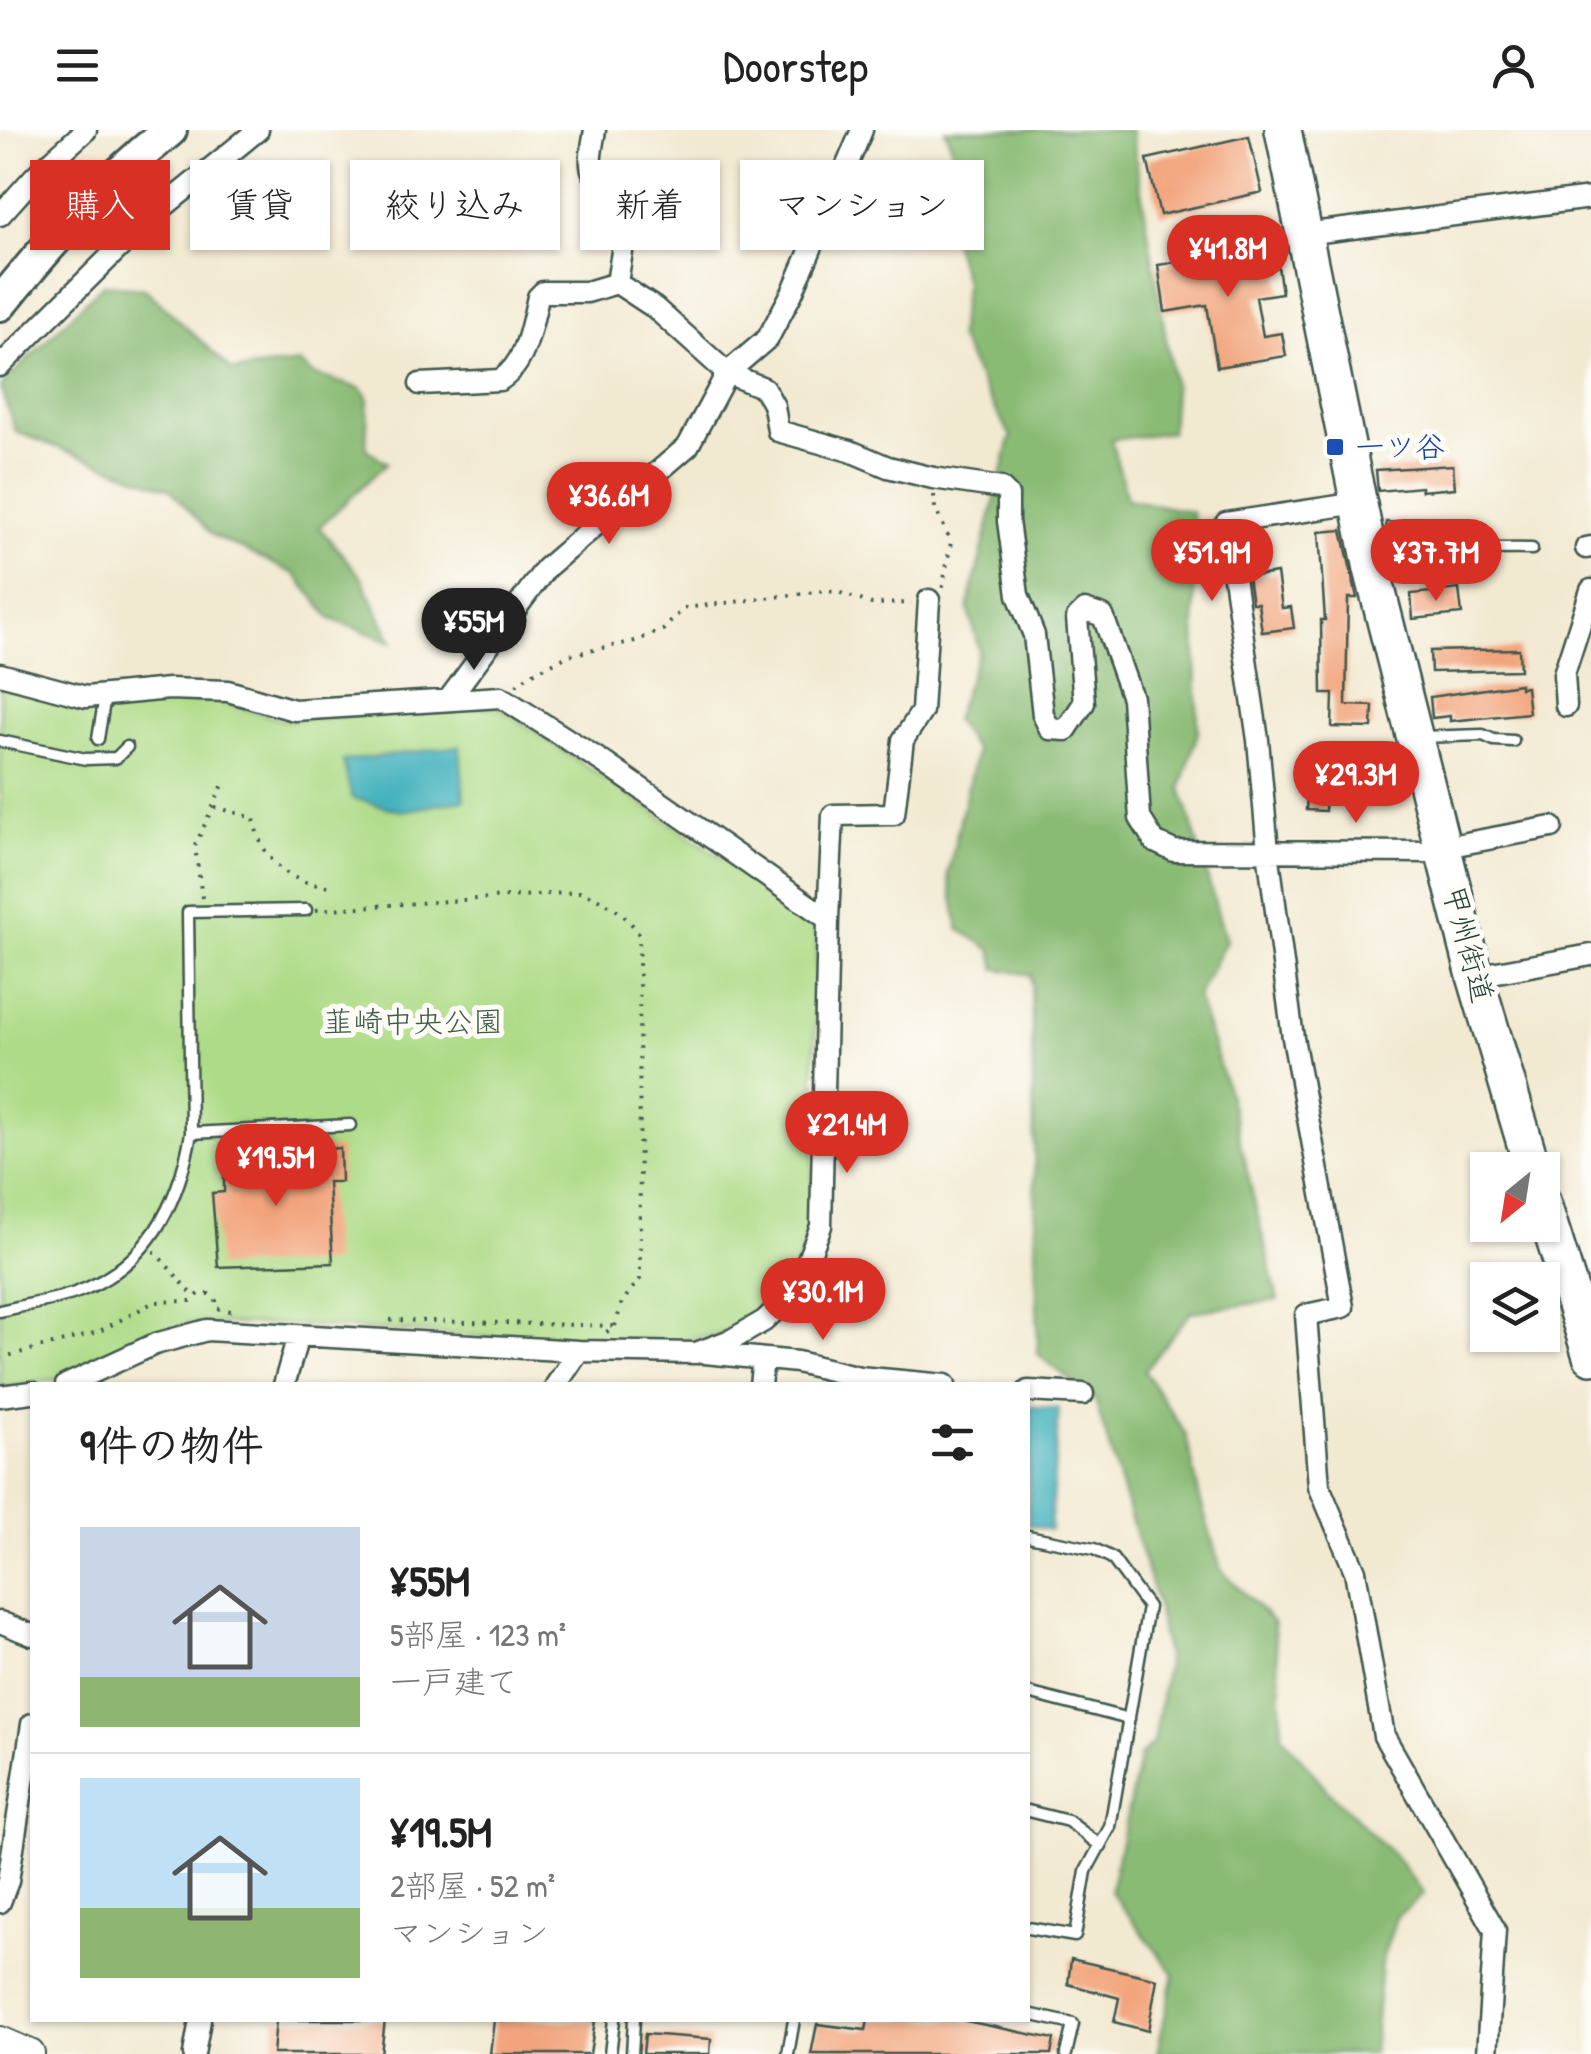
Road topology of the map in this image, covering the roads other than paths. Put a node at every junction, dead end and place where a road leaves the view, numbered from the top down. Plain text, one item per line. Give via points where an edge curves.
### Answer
1 (86, 130) edge
2 (170, 130) edge
3 (258, 130) edge
4 (595, 130) edge
5 (862, 130) edge
6 (1284, 130) edge
7 (1591, 198) edge
8 (0, 215) edge
9 (1304, 234) junction
10 (617, 284) junction
11 (0, 304) edge
12 (0, 366) edge
13 (728, 373) junction
14 (420, 384) dead end
15 (1358, 502) junction
16 (1369, 550) junction
17 (1532, 550) dead end
18 (1591, 590) edge
19 (930, 600) road end
20 (0, 674) edge
21 (105, 695) junction
22 (449, 699) junction
23 (1566, 706) dead end
24 (1412, 737) junction
25 (98, 739) dead end
26 (1513, 740) dead end
27 (0, 741) edge
28 (127, 748) dead end
29 (1552, 827) dead end
30 (1268, 851) junction
31 (1444, 852) junction
32 (829, 894) junction
33 (803, 900) junction
34 (306, 910) road end
35 (828, 919) junction
36 (1591, 955) edge
37 (1476, 976) junction
38 (350, 1125) dead end
39 (191, 1133) junction
40 (1528, 1152) edge
41 (1555, 1242) edge
42 (0, 1310) edge
43 (298, 1336) junction
44 (579, 1351) junction
45 (696, 1353) junction
46 (1591, 1356) edge
47 (763, 1359) junction
48 (859, 1381) edge
49 (73, 1382) edge
50 (285, 1382) edge
51 (558, 1382) edge
52 (760, 1382) edge
53 (1030, 1390) edge
54 (30, 1392) edge
55 (1084, 1394) dead end
56 (0, 1396) edge
57 (1030, 1536) edge
58 (0, 1622) edge
59 (30, 1634) edge
60 (1030, 1693) edge
61 (1129, 1718) junction
62 (30, 1737) edge
63 (1030, 1812) edge
64 (1101, 1846) junction
65 (0, 1902) edge
66 (1030, 1928) edge
67 (1030, 2014) edge
68 (200, 2022) edge
69 (614, 2022) edge
70 (634, 2022) edge
71 (794, 2022) edge
72 (0, 2041) edge
73 (30, 2054) edge
74 (194, 2054) edge
75 (610, 2054) edge
76 (632, 2054) edge
77 (788, 2054) edge
78 (1066, 2054) edge
79 (1487, 2054) edge

1 - 8 street
2 - 11 main road via 76,213
3 - 12 street via 146,220
4 - 10 street via 590,170 598,182 624,194 629,208
5 - 13 street via 777,325
6 - 9 highway, 甲州街道
7 - 9 street
9 - 15 highway, 甲州街道
10 - 13 street via 655,308
10 - 14 street via 543,292 526,347 500,380
13 - 22 street via 688,446 546,568
13 - 30 street via 764,388 778,431 888,467 1002,488 1018,595 1034,636 1050,730 1066,730 1084,703 1077,618 1085,610 1103,616 1132,698 1140,818 1155,842 1174,851
15 - 16 highway, 甲州街道
15 - 30 street via 1226,523
16 - 17 lane
16 - 24 highway, 甲州街道
18 - 23 street via 1564,674
19 - 32 street via 922,711 903,740 894,814 833,815
20 - 21 street via 86,697
21 - 22 street via 228,691 294,710
21 - 25 lane
22 - 33 street via 501,698
24 - 26 lane
24 - 31 highway, 甲州街道
27 - 28 lane via 86,759 116,758
29 - 31 street via 1456,844
30 - 31 street
30 - 79 street via 1293,1038 1344,1306 1306,1315 1319,1486 1355,1571 1384,1736 1495,1930
31 - 37 highway, 甲州街道
32 - 33 street
32 - 35 street
33 - 35 street
34 - 39 lane via 188,912
35 - 45 street via 821,1226 784,1303 733,1340
36 - 37 street
37 - 40 highway, 甲州街道
38 - 39 lane
39 - 42 lane via 172,1204 148,1244 95,1285
41 - 46 highway
43 - 44 street
43 - 49 street via 207,1330 155,1344
43 - 50 street
44 - 45 street
44 - 51 street
45 - 47 street
47 - 48 street
47 - 52 street
53 - 55 street
54 - 56 street
57 - 61 lane via 1112,1558 1148,1607
58 - 59 street
60 - 61 lane
61 - 64 lane
62 - 65 street
63 - 64 lane via 1068,1821
64 - 66 lane via 1086,1870 1075,1936
67 - 78 lane via 1073,2024
68 - 74 street
69 - 75 lane
70 - 76 lane
71 - 77 lane
72 - 73 street

